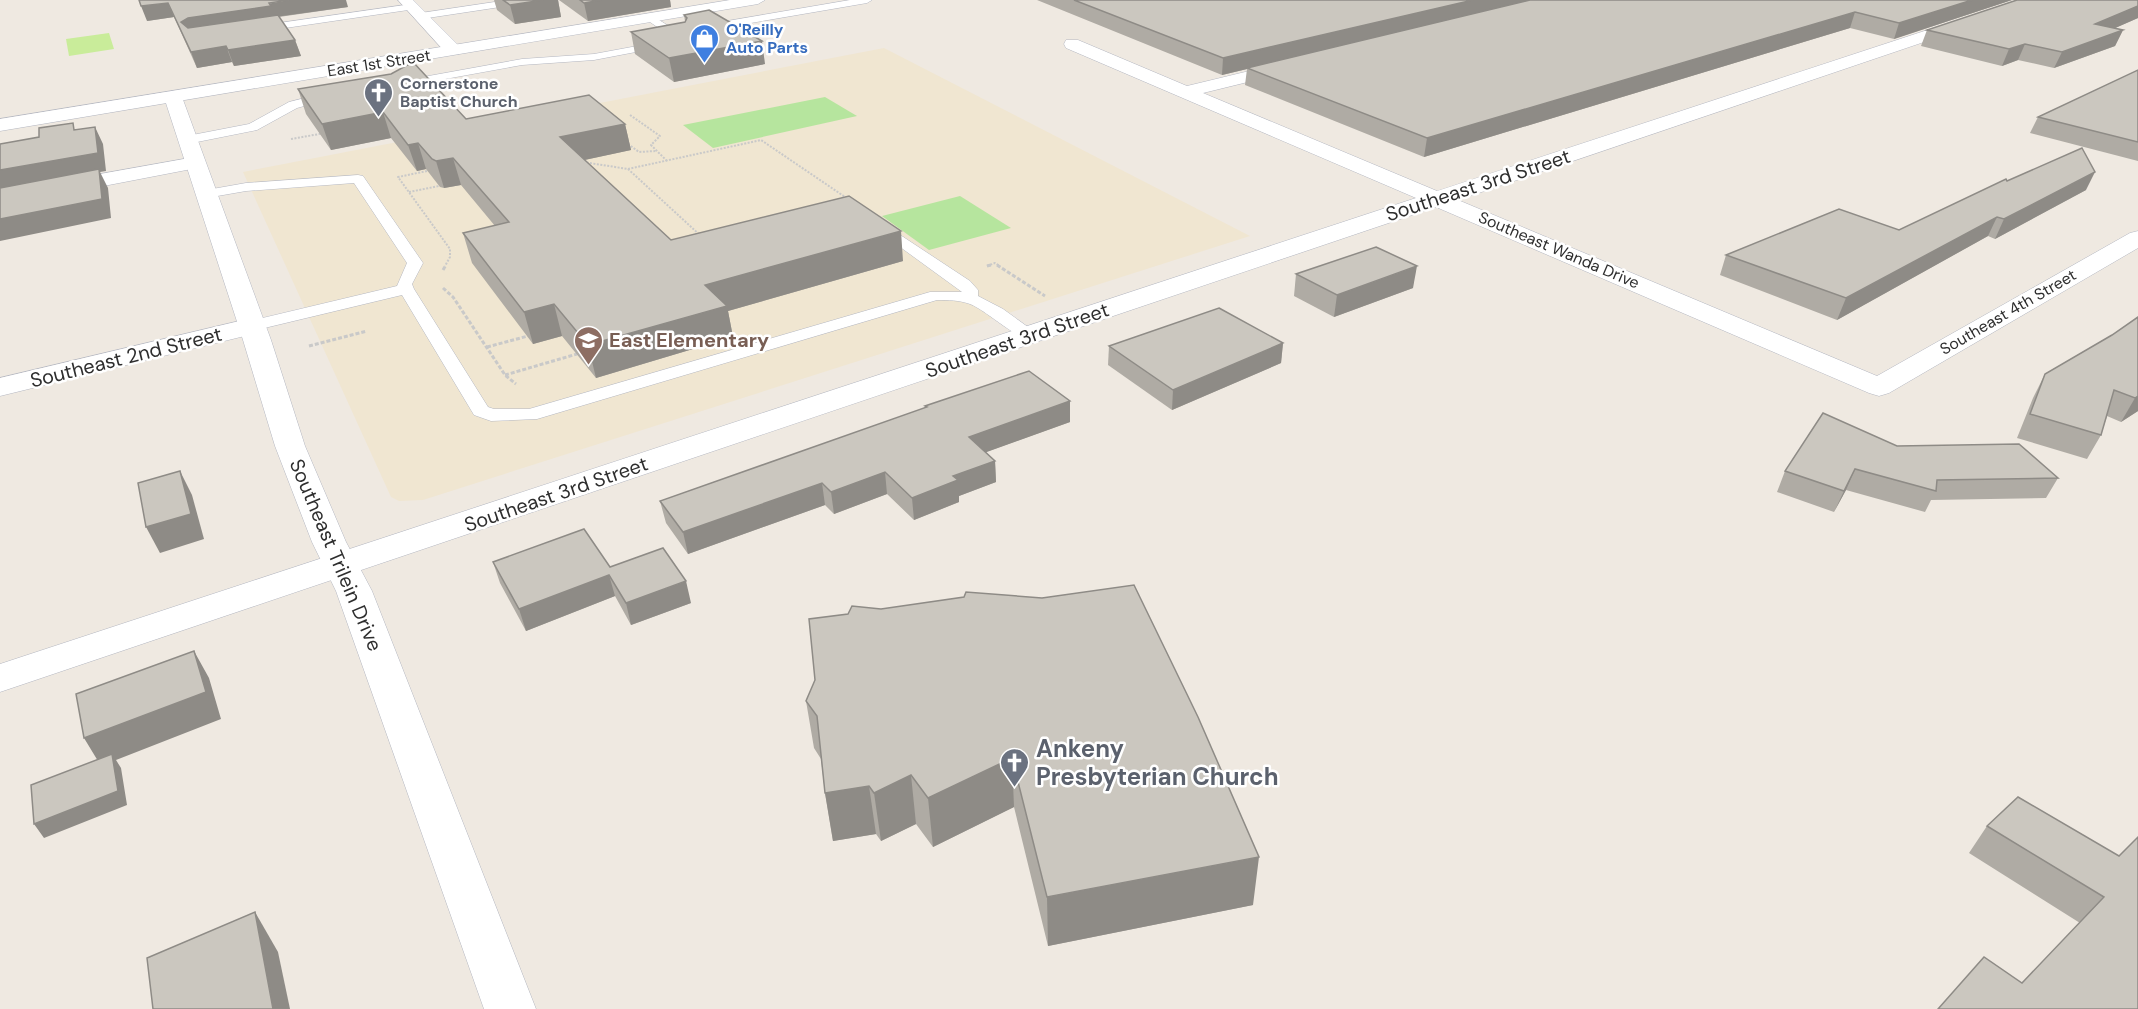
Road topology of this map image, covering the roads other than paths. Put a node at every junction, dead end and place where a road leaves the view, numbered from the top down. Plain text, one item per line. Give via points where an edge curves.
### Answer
1 (462, 0) edge
2 (527, 0) edge
3 (758, 0) edge
4 (867, 0) edge
5 (2034, 0) edge
6 (413, 8) edge
7 (472, 8) junction
8 (651, 18) junction
9 (697, 29) edge
10 (252, 30) edge
11 (1072, 44) dead end
12 (453, 50) junction
13 (1310, 61) edge
14 (388, 86) edge
15 (1185, 92) junction
16 (343, 94) edge
17 (173, 97) junction
18 (0, 125) edge
19 (191, 152) junction
20 (206, 194) junction
21 (0, 199) edge
22 (1438, 199) junction
23 (846, 202) edge
24 (2132, 246) edge
25 (406, 289) junction
26 (970, 297) junction
27 (252, 326) junction
28 (1030, 335) junction
29 (0, 387) edge
30 (1879, 387) joint
31 (341, 566) junction
32 (0, 678) edge
33 (510, 1009) edge

1 - 7 lane
2 - 7 lane
3 - 8 street, East 1st Street
4 - 9 lane
5 - 22 street, Southeast 3rd Street
6 - 7 lane
6 - 10 lane
6 - 12 street
8 - 12 street, East 1st Street
8 - 14 lane via 680,32 684,40 594,57 522,62
11 - 15 street, Southeast Wanda Drive
12 - 17 street, East 1st Street
13 - 15 street
15 - 22 street, Southeast Wanda Drive
16 - 19 lane via 293,105 253,127
17 - 18 street, East 1st Street
17 - 19 street, Southeast Trilein Drive
19 - 20 street, Southeast Trilein Drive
19 - 21 street
20 - 25 lane via 246,187 358,179 415,263 404,284
20 - 27 street, Southeast Trilein Drive
22 - 28 street, Southeast 3rd Street
22 - 30 street, Southeast Wanda Drive
23 - 26 lane via 953,276 970,290
24 - 30 street, Southeast 4th Street
25 - 26 lane via 481,411 518,416 926,297
25 - 27 lane
26 - 28 lane
27 - 29 street, Southeast 2nd Street
27 - 31 street, Southeast Trilein Drive via 290,446
28 - 31 street, Southeast 3rd Street
31 - 32 street, Southeast 3rd Street
31 - 33 street, Southeast Trilein Drive via 354,591

